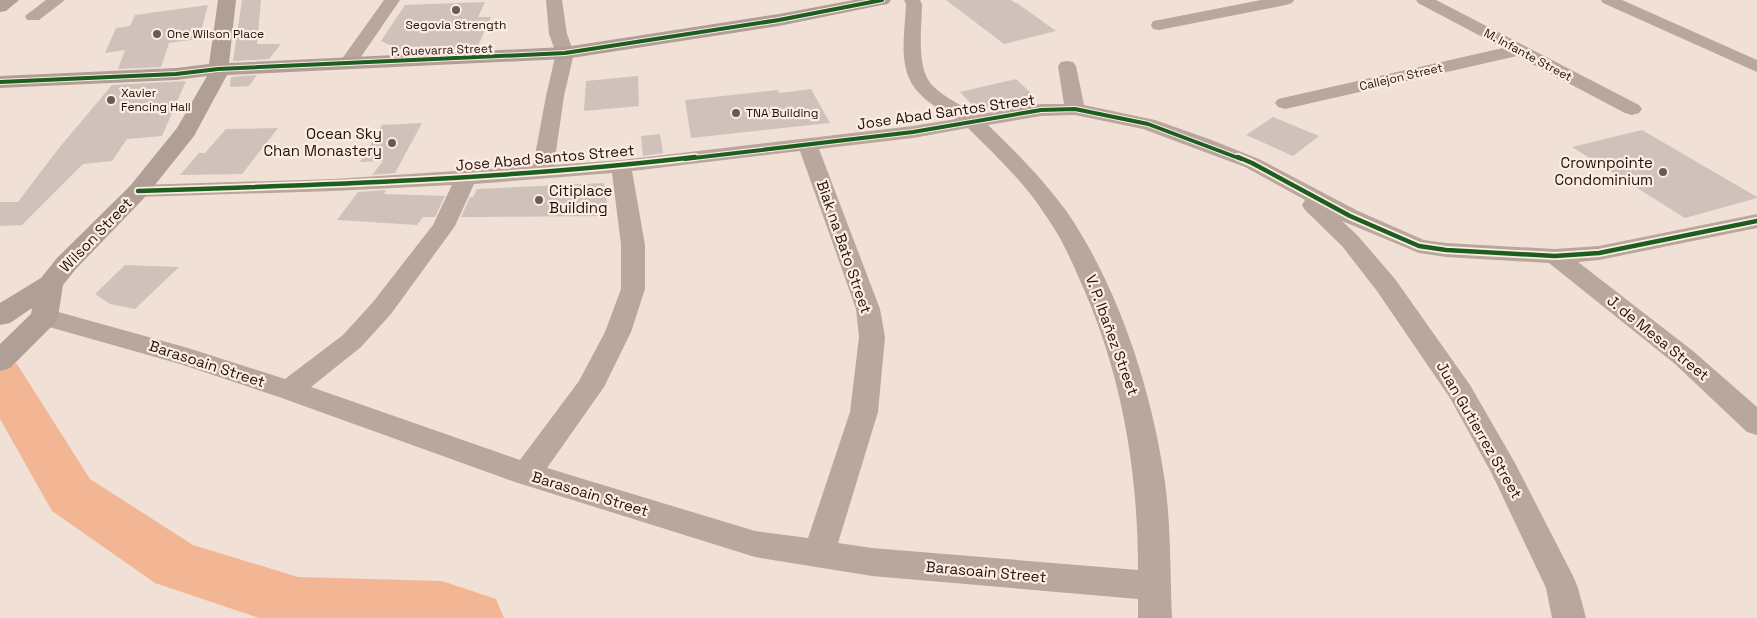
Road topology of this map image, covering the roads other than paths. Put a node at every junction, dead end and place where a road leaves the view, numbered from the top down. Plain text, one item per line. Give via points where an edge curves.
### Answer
1 (10, 0) edge
2 (57, 0) edge
3 (227, 0) edge
4 (392, 0) edge
5 (554, 0) edge
6 (882, 0) edge
7 (912, 0) edge
8 (1286, 0) edge
9 (1424, 0) edge
10 (1609, 0) edge
11 (0, 7) edge
12 (33, 16) dead end
13 (1159, 25) dead end
14 (1518, 50) junction
15 (565, 53) junction
16 (348, 63) junction
17 (1068, 66) dead end
18 (1757, 67) edge
19 (218, 69) junction
20 (0, 82) edge
21 (1284, 103) dead end
22 (1075, 109) junction
23 (1632, 109) dead end
24 (973, 122) junction
25 (807, 143) junction
26 (621, 166) junction
27 (544, 171) junction
28 (466, 178) junction
29 (1296, 188) junction
30 (138, 191) junction
31 (1753, 225) edge
32 (1419, 246) junction
33 (1363, 256) junction
34 (1555, 256) junction
35 (50, 284) junction
36 (0, 316) edge
37 (44, 316) junction
38 (2, 359) edge
39 (288, 390) junction
40 (1757, 424) edge
41 (526, 474) junction
42 (818, 555) junction
43 (1155, 586) junction
44 (1155, 618) edge
45 (1569, 618) edge

1 - 11 main road
2 - 12 street
3 - 19 main road, Wilson Street
4 - 16 street
5 - 15 street via 558,34
6 - 15 main road, P. Guevarra Street via 782,20
7 - 24 street, V. P. Ibañez Street via 916,76 930,94
8 - 13 street
9 - 14 street, M. Infante Street
10 - 18 street
14 - 21 street, Callejon Street
14 - 23 street, M. Infante Street
15 - 16 main road, P. Guevarra Street
15 - 27 street
16 - 19 main road, P. Guevarra Street
17 - 22 street
19 - 20 main road, P. Guevarra Street via 43,82
19 - 30 main road, Wilson Street via 217,77 186,131
22 - 24 street, Jose Abad Santos Street via 1041,110
22 - 29 street, Jose Abad Santos Street via 1148,124 1202,143 1252,163
24 - 25 street, Jose Abad Santos Street
24 - 43 street, V. P. Ibañez Street via 1029,180 1064,226 1088,269 1112,328 1136,403 1150,482
25 - 26 street, Jose Abad Santos Street
25 - 42 street, Biak na Bato Street via 868,309 872,337 864,412
26 - 27 street, Jose Abad Santos Street
26 - 41 street via 633,245 633,289 618,332 590,387
27 - 28 street, Jose Abad Santos Street
28 - 30 street, Jose Abad Santos Street
28 - 39 street via 444,226 382,308 352,342
29 - 32 street, Jose Abad Santos Street
29 - 33 street, Jose Abad Santos Street
30 - 35 main road, Wilson Street
31 - 34 street, Jose Abad Santos Street via 1599,253
32 - 33 street, Jose Abad Santos Street
32 - 34 street, Jose Abad Santos Street
33 - 45 street, Juan Gutierrez Street via 1401,304 1460,392 1496,455 1562,588
34 - 40 street, J. de Mesa Street via 1662,338
35 - 36 main road, Wilson Street
35 - 37 main road, Wilson Street
37 - 38 main road
37 - 39 street, Barasoain Street via 188,357
39 - 41 street, Barasoain Street
41 - 42 street, Barasoain Street via 755,544
42 - 43 street, Barasoain Street
43 - 44 street, V. P. Ibañez Street

